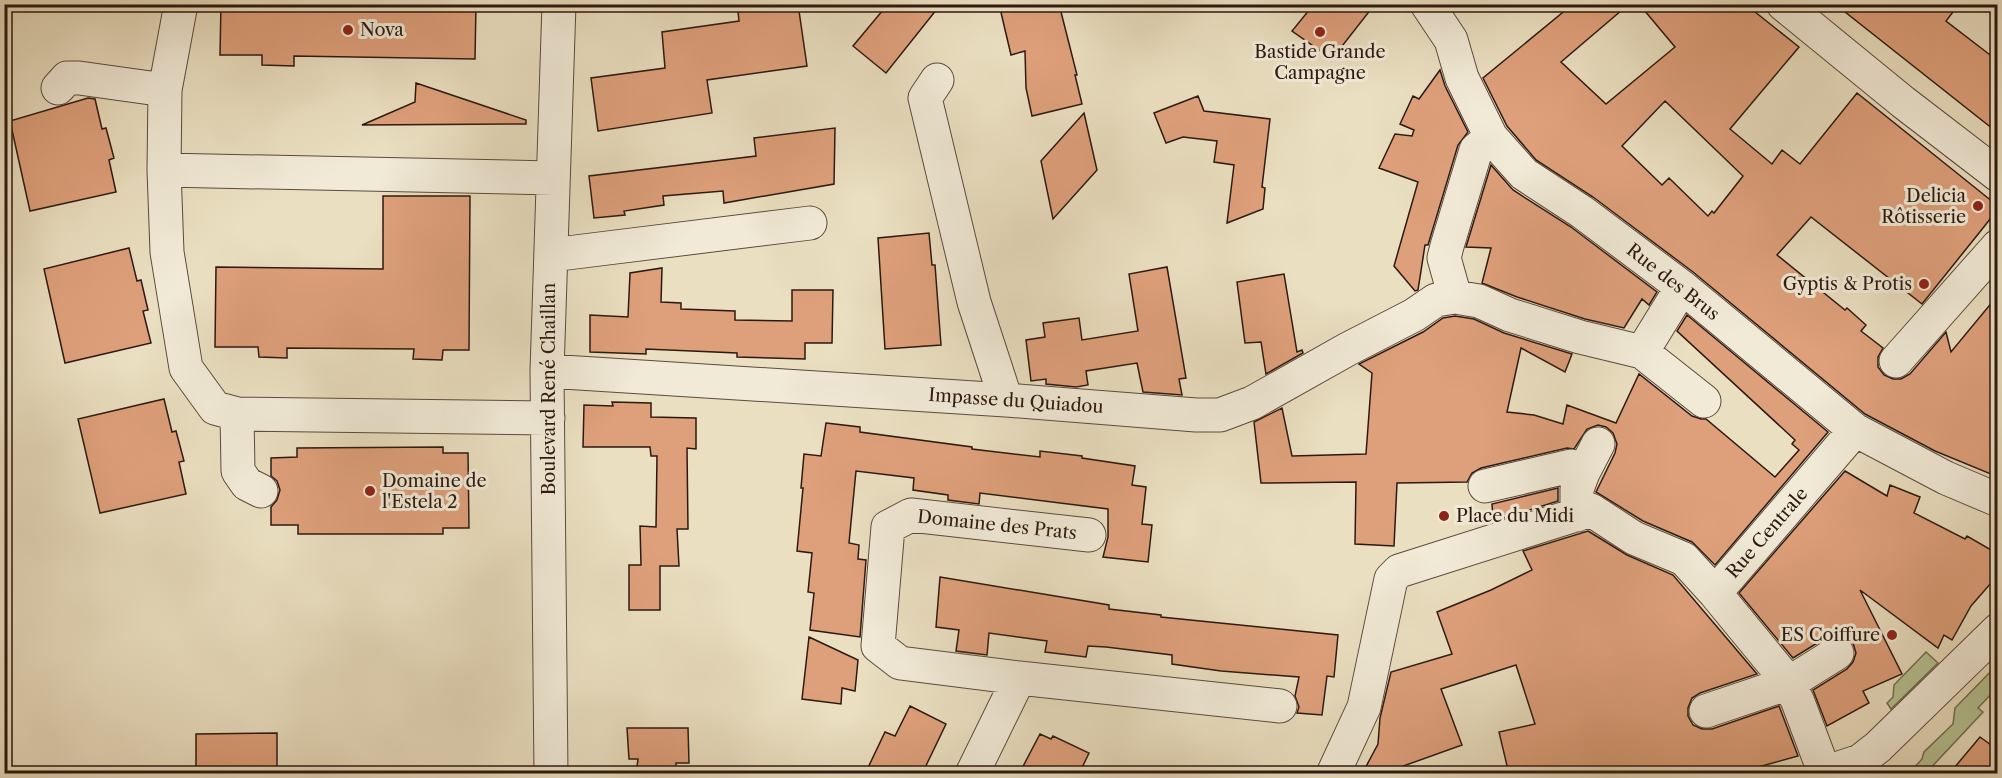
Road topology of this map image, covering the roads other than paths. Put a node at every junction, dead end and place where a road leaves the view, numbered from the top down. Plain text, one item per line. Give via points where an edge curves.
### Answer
1 (181, 4) edge
2 (559, 4) edge
3 (1427, 4) edge
4 (1783, 4) edge
5 (937, 80) dead end
6 (58, 88) dead end
7 (165, 90) junction
8 (1491, 136) junction
9 (164, 170) junction
10 (1998, 175) edge
11 (553, 178) junction
12 (810, 223) dead end
13 (1998, 246) edge
14 (551, 255) junction
15 (1682, 287) junction
16 (1455, 297) junction
17 (1642, 352) junction
18 (1896, 362) dead end
19 (547, 370) junction
20 (1006, 400) junction
21 (1704, 401) dead end
22 (237, 414) junction
23 (548, 418) junction
24 (1855, 430) junction
25 (1598, 444) dead end
26 (1583, 473) junction
27 (1485, 486) dead end
28 (261, 492) dead end
29 (1998, 500) edge
30 (1577, 515) junction
31 (1089, 535) dead end
32 (1715, 593) junction
33 (1998, 630) edge
34 (1837, 653) dead end
35 (1018, 678) junction
36 (1788, 683) junction
37 (1280, 706) dead end
38 (1706, 711) dead end
39 (1824, 773) edge
40 (551, 774) edge
41 (972, 774) edge
42 (1333, 774) edge

1 - 7 street
2 - 11 street, Boulevard René Chaillan
3 - 8 street, Rue des Brus via 1451,40 1462,78
4 - 10 street
5 - 20 street via 926,99 974,302
6 - 7 street via 67,78 79,78
7 - 9 street
8 - 15 street, Rue des Brus via 1524,174
8 - 16 street via 1476,150 1444,258
9 - 11 street
9 - 22 street via 167,252 186,368 215,408
11 - 14 street, Boulevard René Chaillan
12 - 14 street
13 - 18 street
14 - 19 street, Boulevard René Chaillan
15 - 17 street
15 - 24 street, Rue des Brus
16 - 17 street via 1479,301 1580,338
16 - 20 street, Impasse du Quiadou via 1436,300 1252,403 1220,415
17 - 21 street
19 - 20 street, Impasse du Quiadou
19 - 23 street, Boulevard René Chaillan
22 - 23 street
22 - 28 street via 238,471 247,484
23 - 40 street, Boulevard René Chaillan
24 - 29 street via 1946,478
24 - 32 street, Rue Centrale
25 - 26 street
26 - 27 street via 1571,466
26 - 30 street via 1577,489
30 - 32 street via 1591,510 1634,538 1684,559
30 - 42 street via 1396,573 1391,579 1364,707
31 - 35 street, Domaine des Prats via 911,515 888,526 878,646 900,663
32 - 36 street, Rue Centrale
33 - 39 street via 1878,747 1860,761
34 - 36 street
35 - 37 street, Domaine des Prats
35 - 41 street
36 - 38 street
36 - 39 street, Rue Centrale

